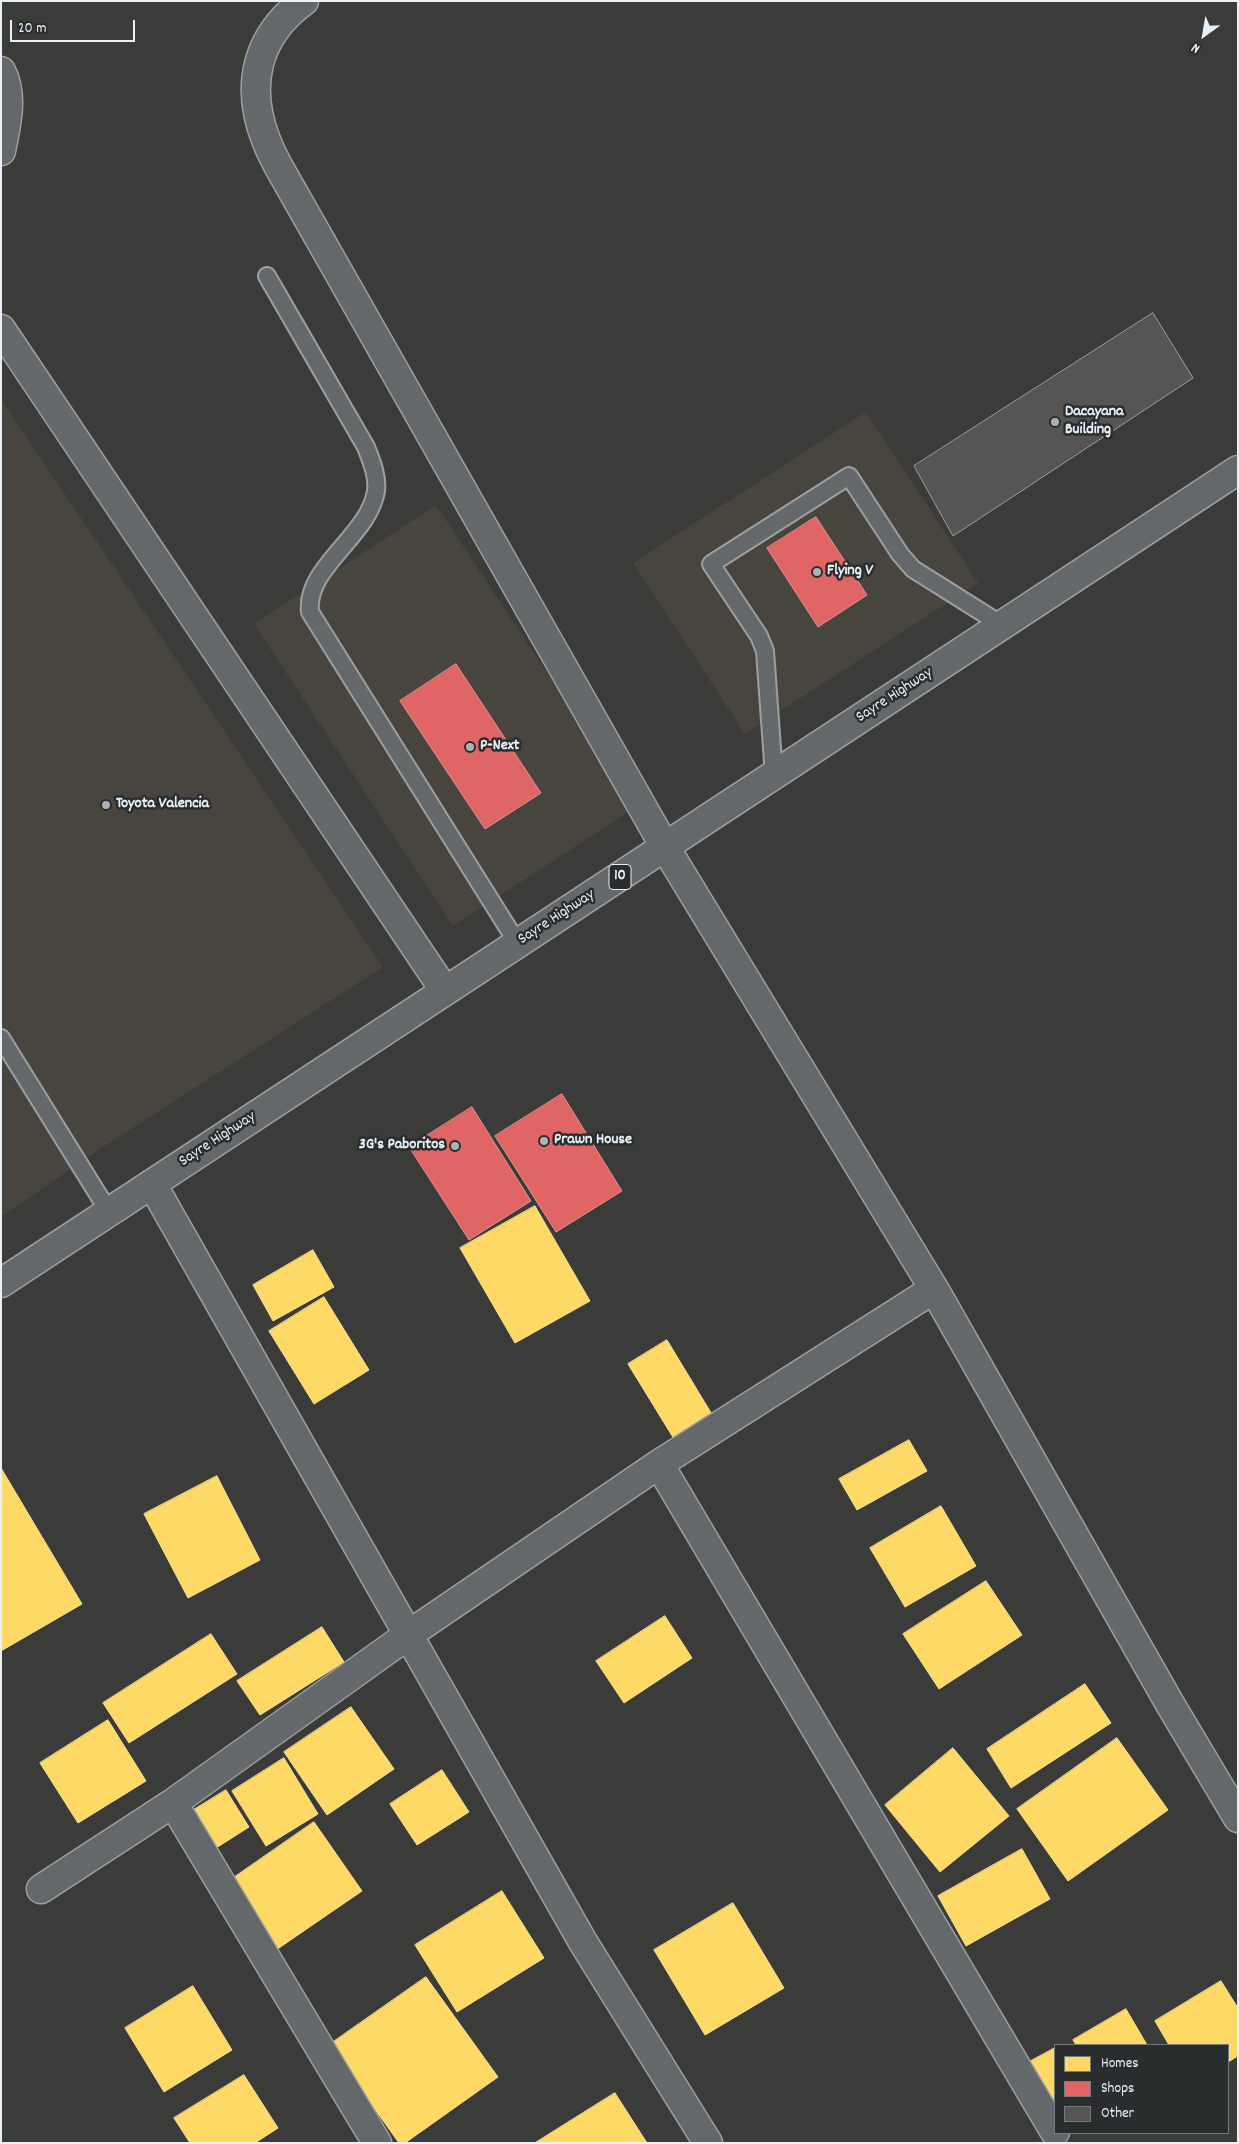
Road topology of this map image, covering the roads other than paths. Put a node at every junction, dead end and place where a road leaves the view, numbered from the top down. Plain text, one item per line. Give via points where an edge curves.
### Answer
1 (304, 1) edge
2 (1, 71) edge
3 (1, 151) edge
4 (267, 276) dead end
5 (1, 329) edge
6 (1238, 470) edge
7 (1002, 625) junction
8 (774, 776) junction
9 (666, 847) junction
10 (518, 944) junction
11 (445, 991) junction
12 (1, 1038) edge
13 (152, 1184) junction
14 (109, 1212) junction
15 (1, 1283) edge
16 (934, 1289) junction
17 (659, 1464) junction
18 (408, 1635) junction
19 (173, 1803) junction
20 (1238, 1818) edge
21 (41, 1889) dead end
22 (1054, 2129) edge
23 (377, 2143) edge
24 (708, 2143) edge

1 - 9 main road via 268,39 256,72 256,105 266,141
2 - 3 main road via 8,112
4 - 10 lane via 366,446 374,469 376,490 371,509 315,584 308,599 310,612
5 - 11 main road
6 - 7 main road, Sayre Highway / 10
7 - 8 main road, Sayre Highway / 10
7 - 8 lane via 913,569 849,476 711,564 759,636 765,651
8 - 9 main road, Sayre Highway / 10
9 - 10 main road, Sayre Highway / 10
9 - 16 main road
10 - 11 main road, Sayre Highway / 10
11 - 13 main road, Sayre Highway / 10
12 - 14 lane
13 - 14 main road, Sayre Highway / 10
13 - 18 main road
14 - 15 main road, Sayre Highway / 10
16 - 17 main road
16 - 20 main road via 1165,1696
17 - 18 main road
17 - 22 main road
18 - 19 main road
18 - 24 main road via 583,1942
19 - 21 main road
19 - 23 main road

